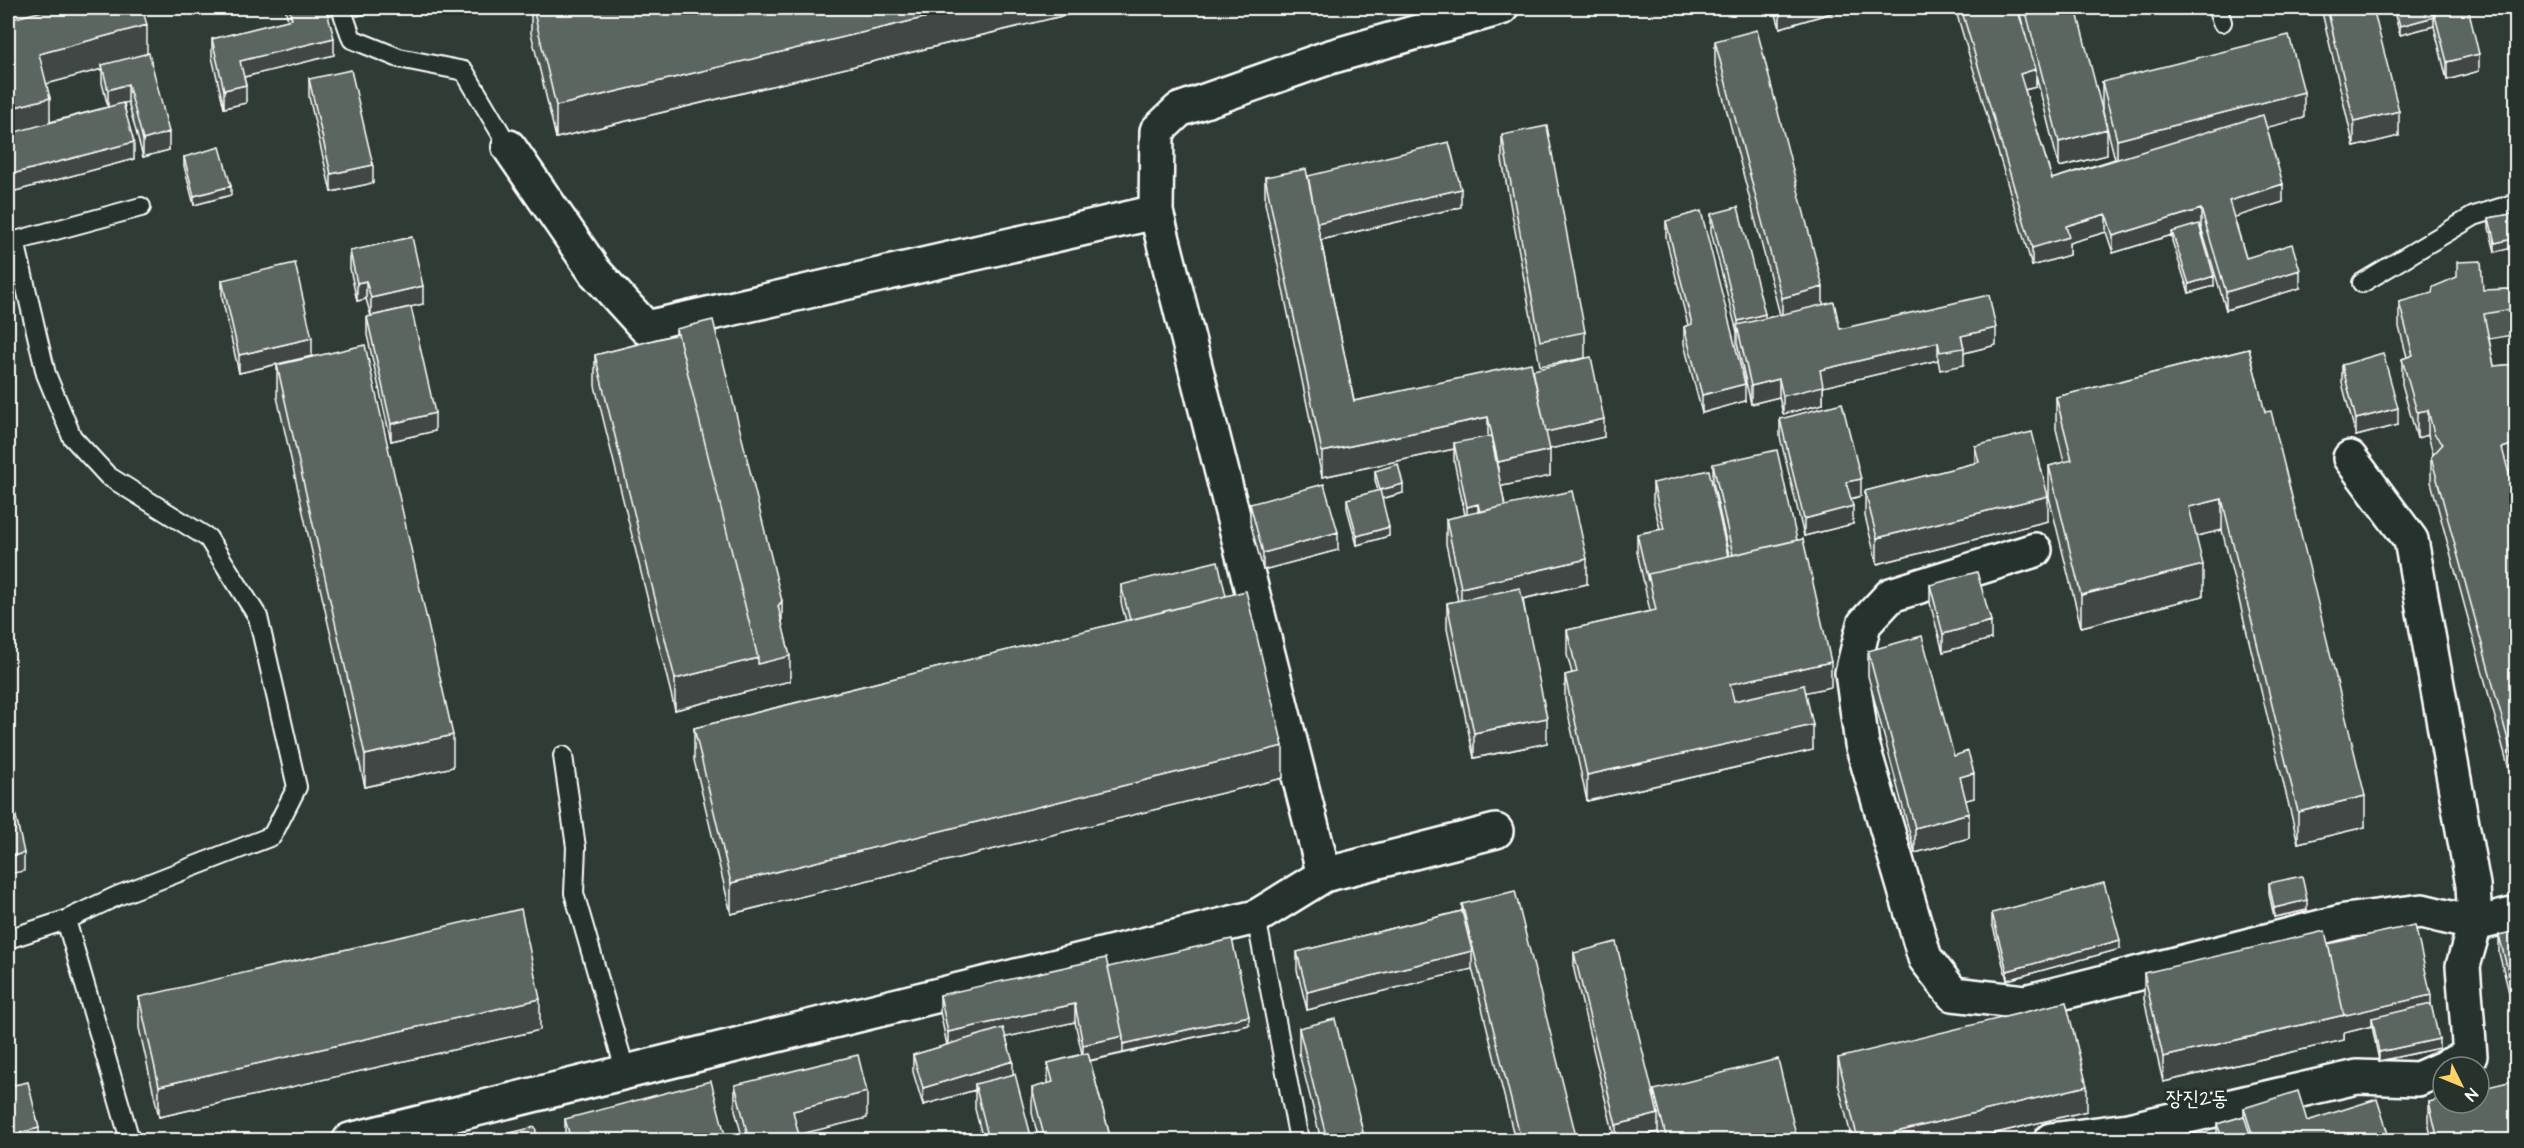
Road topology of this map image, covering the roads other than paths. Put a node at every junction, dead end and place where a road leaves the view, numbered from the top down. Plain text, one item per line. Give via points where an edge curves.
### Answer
1 (341, 8) edge
2 (1501, 8) edge
3 (509, 147) joint
4 (2517, 203) edge
5 (141, 207) dead end
6 (1156, 212) junction
7 (11, 242) edge
8 (2362, 283) dead end
9 (2350, 458) dead end
10 (2035, 550) dead end
11 (563, 756) dead end
12 (1496, 831) dead end
13 (1324, 875) junction
14 (2517, 914) edge
15 (1256, 917) junction
16 (66, 920) junction
17 (2475, 924) junction
18 (8, 939) edge
19 (2470, 1055) edge
20 (626, 1073) junction
21 (2431, 1073) edge
22 (130, 1140) edge
23 (350, 1140) edge
24 (1299, 1140) edge
25 (2051, 1140) edge

1 - 3 lane via 352,39 399,58 464,70
2 - 6 street via 1330,57 1179,110 1157,131
3 - 6 street via 595,272 646,328
4 - 8 lane via 2474,216
5 - 7 lane
6 - 13 street
7 - 16 lane via 46,374 72,437 108,476 208,537 258,617 297,787 272,836
9 - 17 street via 2410,540 2473,885
10 - 17 street via 1892,595 1864,624 1852,673 1862,744 1925,958 1953,994 2025,1002 2356,920 2422,911
11 - 20 lane via 576,848 574,893
12 - 13 street
13 - 15 street
14 - 17 street
15 - 20 street
15 - 24 lane
16 - 18 lane
16 - 22 lane
17 - 19 street via 2463,966
20 - 23 street
21 - 25 street via 2418,1079 2357,1077 2128,1130

